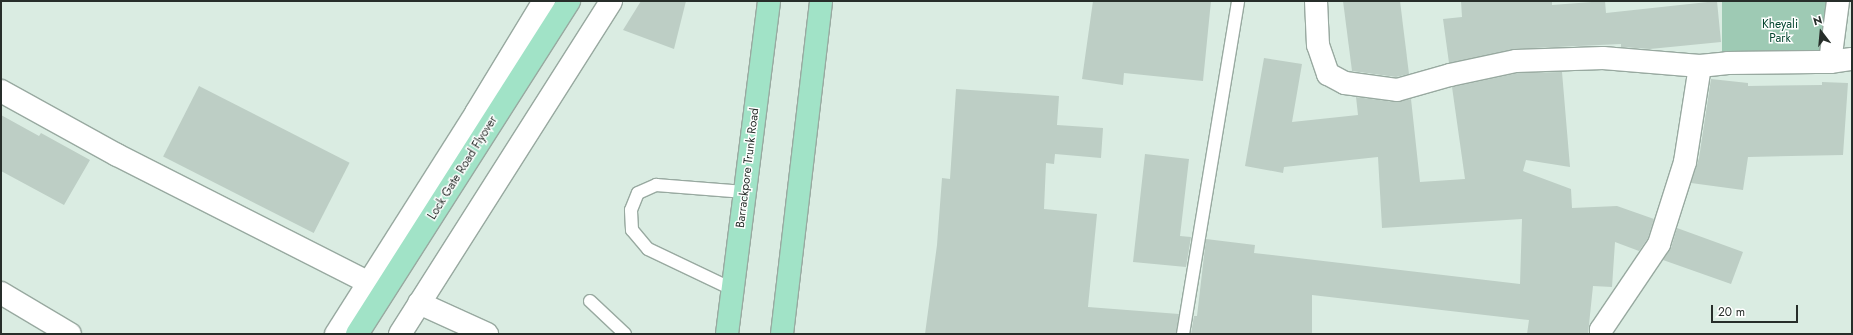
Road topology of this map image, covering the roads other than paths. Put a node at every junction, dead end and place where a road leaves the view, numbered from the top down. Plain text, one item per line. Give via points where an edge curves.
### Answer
1 (544, 1) edge
2 (569, 1) edge
3 (611, 1) edge
4 (769, 1) edge
5 (822, 1) edge
6 (1238, 1) edge
7 (1316, 1) edge
8 (1838, 1) edge
9 (1852, 59) edge
10 (1830, 62) junction
11 (1700, 66) junction
12 (1, 91) edge
13 (745, 192) junction
14 (369, 283) junction
15 (732, 289) junction
16 (1, 293) edge
17 (590, 301) dead end
18 (420, 303) junction
19 (70, 334) edge
20 (336, 334) edge
21 (357, 334) edge
22 (400, 334) edge
23 (487, 334) edge
24 (625, 334) edge
25 (727, 334) edge
26 (782, 334) edge
27 (1183, 334) edge
28 (1601, 334) edge

1 - 14 street
2 - 21 main road, Lock Gate Road Flyover
3 - 18 street
4 - 13 main road, Barrackpore Trunk Road
5 - 26 main road
6 - 27 lane
7 - 11 street via 1318,45 1328,74 1345,83 1397,90 1450,75 1516,61 1603,58
8 - 10 street
9 - 10 street
10 - 11 street via 1728,63
11 - 28 street via 1685,162 1659,244 1601,330
12 - 14 street via 117,155
13 - 15 main road, Barrackpore Trunk Road
13 - 15 lane via 656,185 638,193 631,210 632,230 648,249
14 - 20 street
15 - 25 main road, Barrackpore Trunk Road
16 - 19 street
17 - 24 lane
18 - 22 street
18 - 23 street

